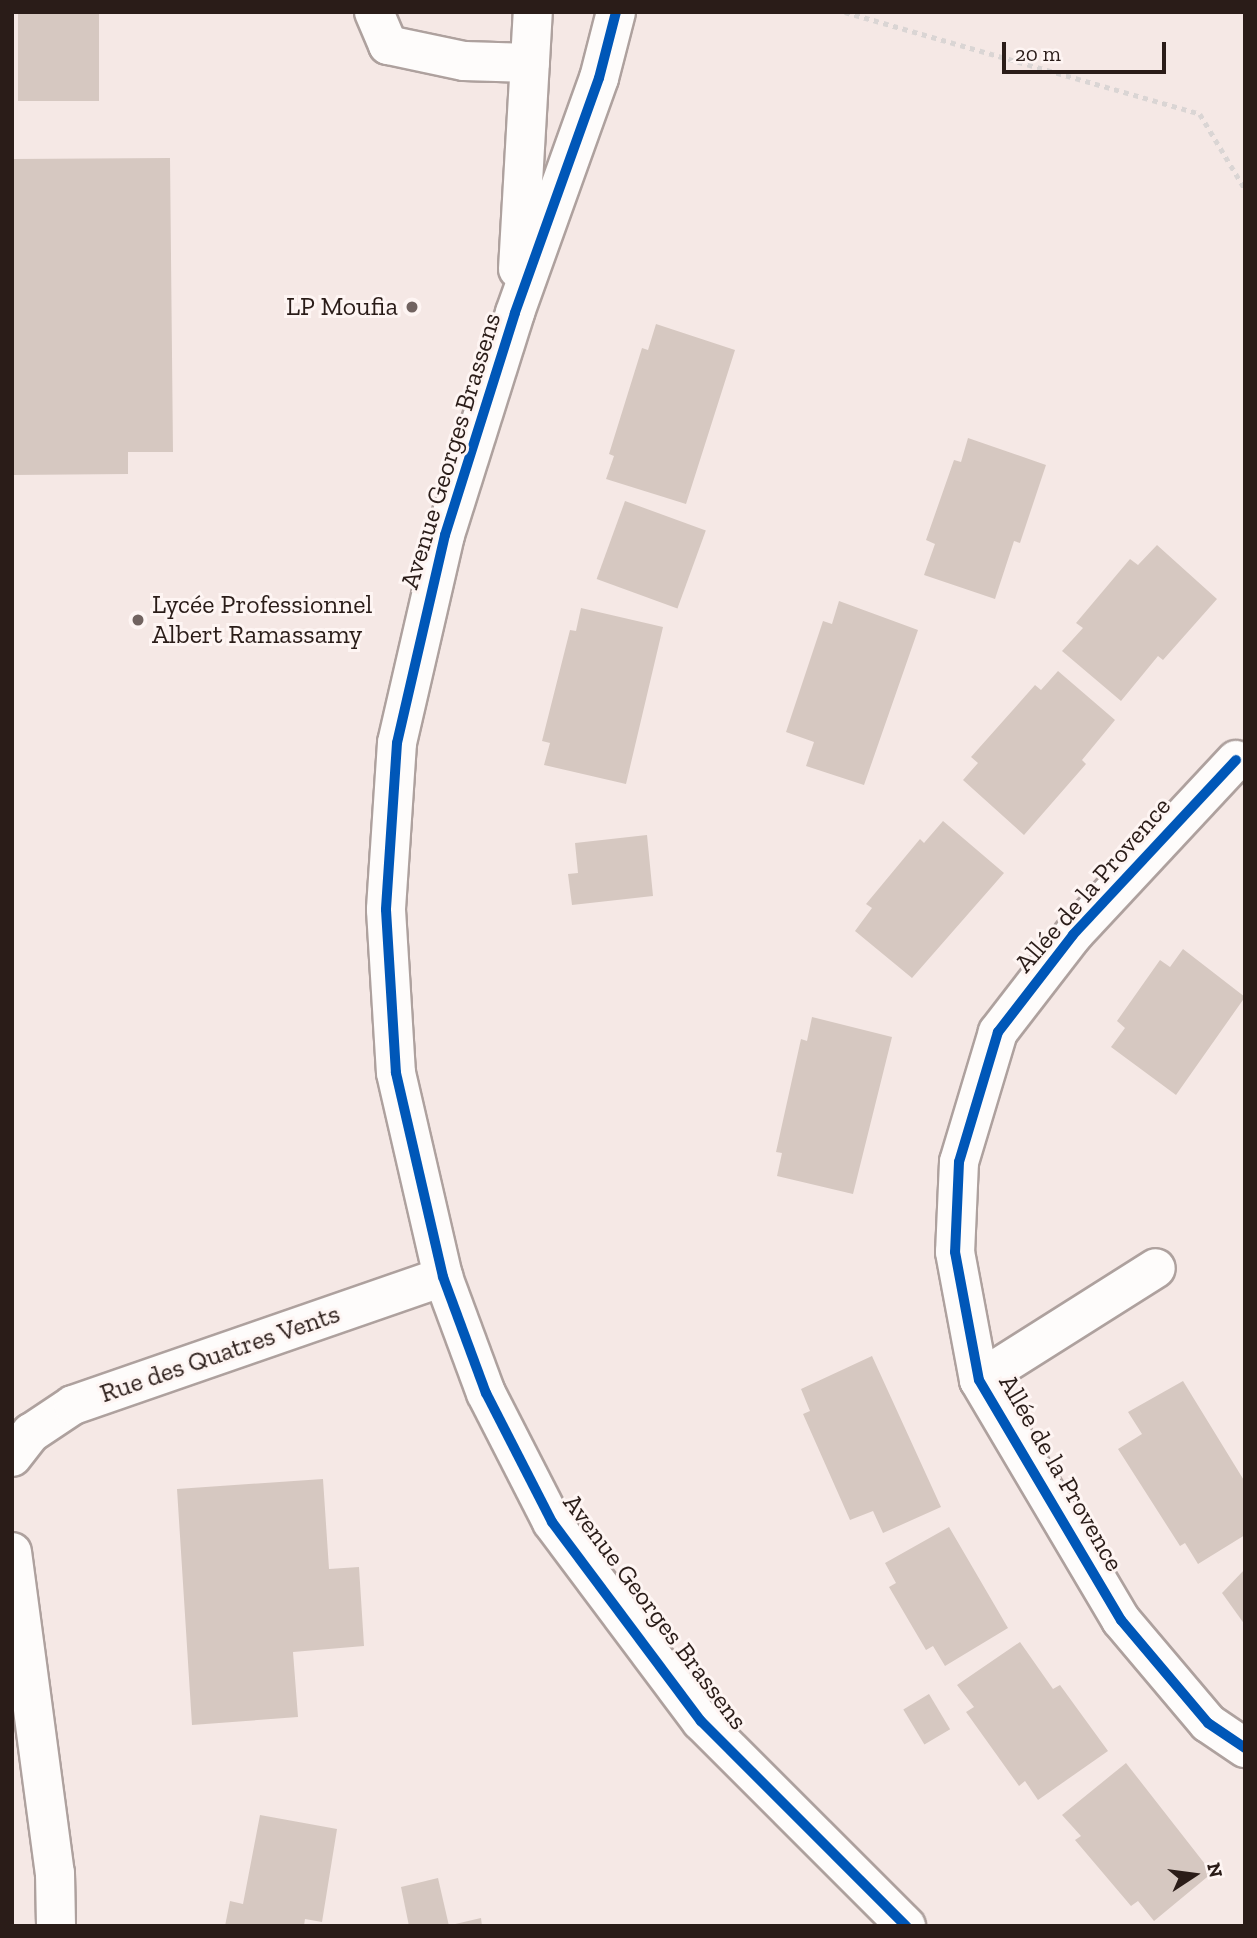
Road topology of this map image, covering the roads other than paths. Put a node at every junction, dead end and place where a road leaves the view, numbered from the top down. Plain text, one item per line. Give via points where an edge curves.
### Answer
1 (374, 12) edge
2 (533, 12) edge
3 (616, 12) edge
4 (530, 63) junction
5 (515, 313) junction
6 (1236, 760) dead end
7 (1156, 1268) dead end
8 (443, 1277) junction
9 (979, 1380) junction
10 (12, 1457) edge
11 (12, 1552) edge
12 (24, 1735) edge
13 (1245, 1748) edge
14 (56, 1926) edge
15 (906, 1926) edge

1 - 4 street via 388,46 464,61
2 - 4 street, Avenue Georges Brassens
3 - 5 street, Avenue Georges Brassens via 598,78
4 - 5 street, Avenue Georges Brassens
5 - 8 street, Avenue Georges Brassens via 445,535 397,743 386,910 396,1073
6 - 9 street, Allée de la Provence via 1073,935 998,1032 959,1162 955,1252
7 - 9 street
8 - 10 street, Rue des Quatres Vents via 73,1405 31,1433
8 - 15 street, Avenue Georges Brassens via 486,1393 552,1522 701,1721
9 - 13 street, Allée de la Provence via 1121,1619 1208,1723
11 - 12 street
12 - 14 street via 55,1873

